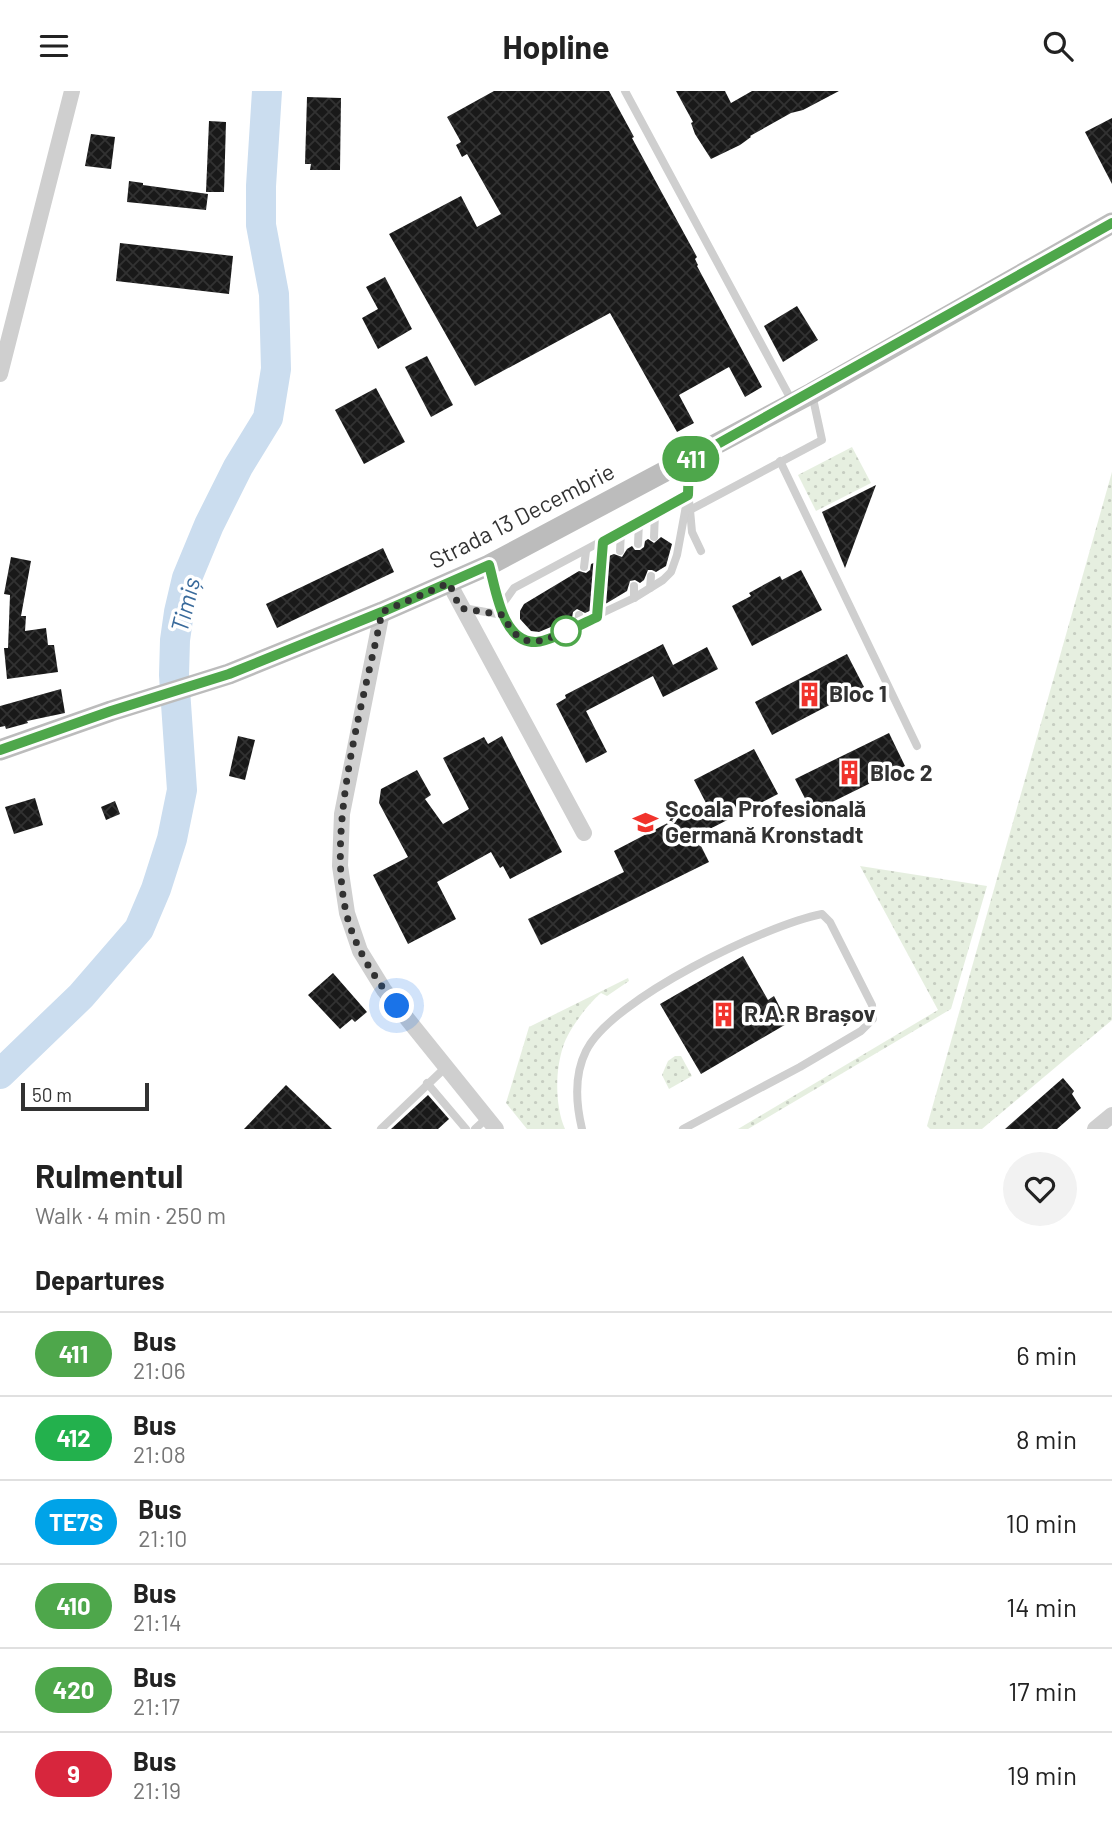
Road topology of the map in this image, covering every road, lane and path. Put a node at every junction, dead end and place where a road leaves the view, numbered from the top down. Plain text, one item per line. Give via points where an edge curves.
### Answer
1 (72, 91) edge
2 (625, 91) edge
3 (1112, 223) edge
4 (0, 374) edge
5 (802, 398) junction
6 (689, 460) junction
7 (780, 461) junction
8 (688, 495) junction
9 (690, 510) junction
10 (655, 514) junction
11 (639, 523) junction
12 (621, 532) junction
13 (654, 537) dead end
14 (603, 542) junction
15 (638, 544) dead end
16 (586, 551) junction
17 (620, 551) dead end
18 (702, 551) dead end
19 (602, 559) dead end
20 (489, 565) junction
21 (584, 568) dead end
22 (651, 576) dead end
23 (449, 583) junction
24 (634, 586) dead end
25 (650, 588) junction
26 (617, 598) dead end
27 (634, 598) junction
28 (460, 608) junction
29 (615, 608) junction
30 (502, 610) junction
31 (382, 612) junction
32 (579, 615) dead end
33 (578, 626) junction
34 (917, 746) dead end
35 (0, 750) edge
36 (584, 833) dead end
37 (446, 1067) junction
38 (427, 1083) junction
39 (1112, 1115) edge
40 (486, 1125) edge
41 (381, 1129) edge
42 (466, 1129) edge
43 (582, 1129) edge
44 (683, 1129) edge
45 (1096, 1129) edge

1 - 4 street
2 - 5 lane
3 - 5 main road, Strada 13 Decembrie
5 - 6 main road, Strada 13 Decembrie
5 - 7 lane via 821,440
6 - 8 lane
6 - 20 main road, Strada 13 Decembrie
7 - 9 lane
7 - 34 lane
8 - 9 lane
8 - 10 lane
8 - 25 lane via 675,564
9 - 18 lane via 691,532
10 - 11 lane
10 - 13 lane
11 - 12 lane
11 - 15 lane
12 - 14 lane
12 - 17 lane
14 - 16 lane
14 - 19 lane
16 - 21 lane
16 - 30 lane via 514,588
20 - 23 main road, Strada 13 Decembrie
20 - 30 lane
22 - 25 lane
23 - 28 street
23 - 31 main road, Strada 13 Decembrie
24 - 27 lane
25 - 27 lane
26 - 29 lane
27 - 29 lane
28 - 30 lane
28 - 36 street
29 - 33 lane
30 - 33 lane via 517,636 538,643
31 - 35 main road, Strada 13 Decembrie via 229,674
31 - 37 street via 342,814 340,866 346,913 360,951 384,990
32 - 33 lane
37 - 38 lane
37 - 40 street
38 - 41 lane
38 - 42 lane
39 - 45 street
43 - 44 lane via 576,1105 578,1078 586,1051 602,1027 627,1005 740,943 822,914 872,1005 873,1019 800,1067

